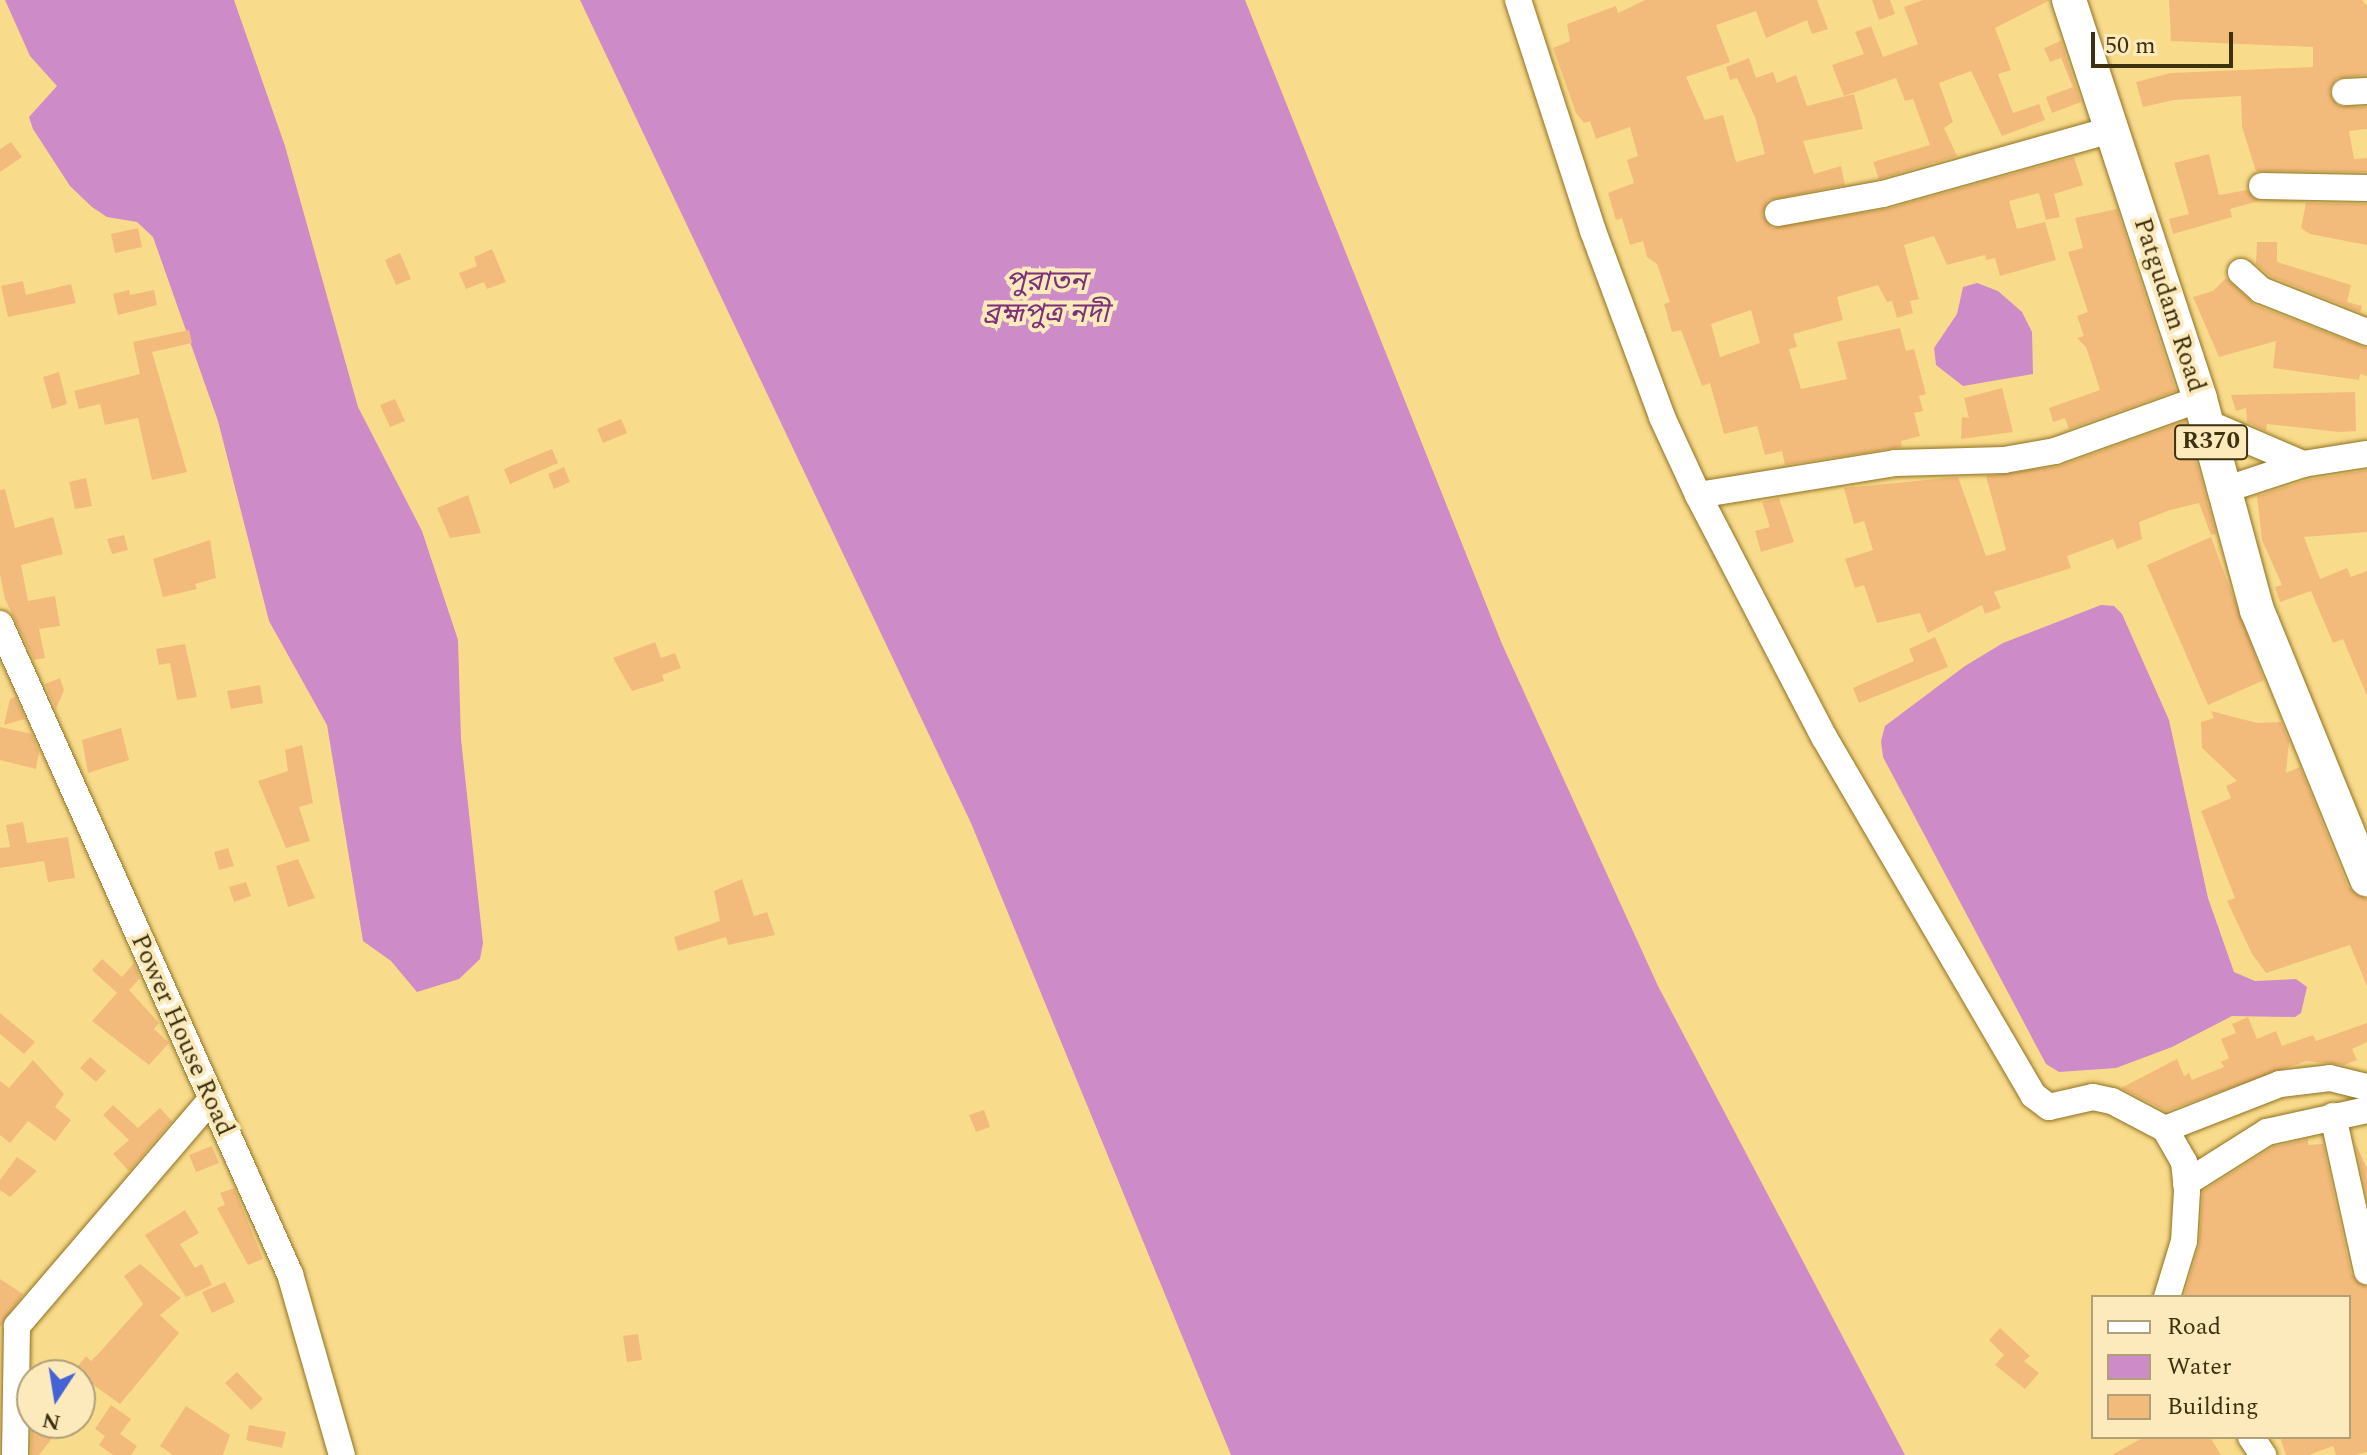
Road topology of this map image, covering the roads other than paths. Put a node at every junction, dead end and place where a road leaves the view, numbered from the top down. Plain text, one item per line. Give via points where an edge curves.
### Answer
1 (1518, 0) edge
2 (2069, 0) edge
3 (2110, 130) junction
4 (2262, 186) dead end
5 (2367, 188) edge
6 (1778, 213) dead end
7 (2241, 272) dead end
8 (2367, 332) edge
9 (2203, 410) junction
10 (2367, 454) edge
11 (2303, 464) junction
12 (2224, 490) junction
13 (1698, 495) junction
14 (0, 624) edge
15 (2367, 879) edge
16 (2367, 1087) edge
17 (211, 1100) junction
18 (2367, 1110) edge
19 (2333, 1116) junction
20 (2165, 1129) junction
21 (2186, 1183) junction
22 (2367, 1271) edge
23 (2168, 1295) edge
24 (15, 1455) edge
25 (342, 1455) edge

1 - 13 street via 1599,246 1662,417
2 - 3 main road, Patgudam Road / R370
3 - 6 street via 1883,194
3 - 9 main road, Patgudam Road / R370
4 - 5 street
7 - 8 street via 2261,290
9 - 11 street
9 - 12 main road, Patgudam Road / R370
9 - 13 street via 2004,460 1895,463
10 - 11 street
11 - 12 street
12 - 15 main road, Patgudam Road / R370 via 2257,610
13 - 20 street via 1824,737 2033,1095 2049,1107 2093,1097 2112,1101
14 - 17 street, Power House Road
16 - 20 street via 2330,1078 2280,1084
17 - 24 street via 17,1326
17 - 25 street, Power House Road via 290,1274
18 - 19 street
19 - 21 street via 2267,1132
19 - 22 street
20 - 21 street via 2184,1162
21 - 23 street via 2184,1241

